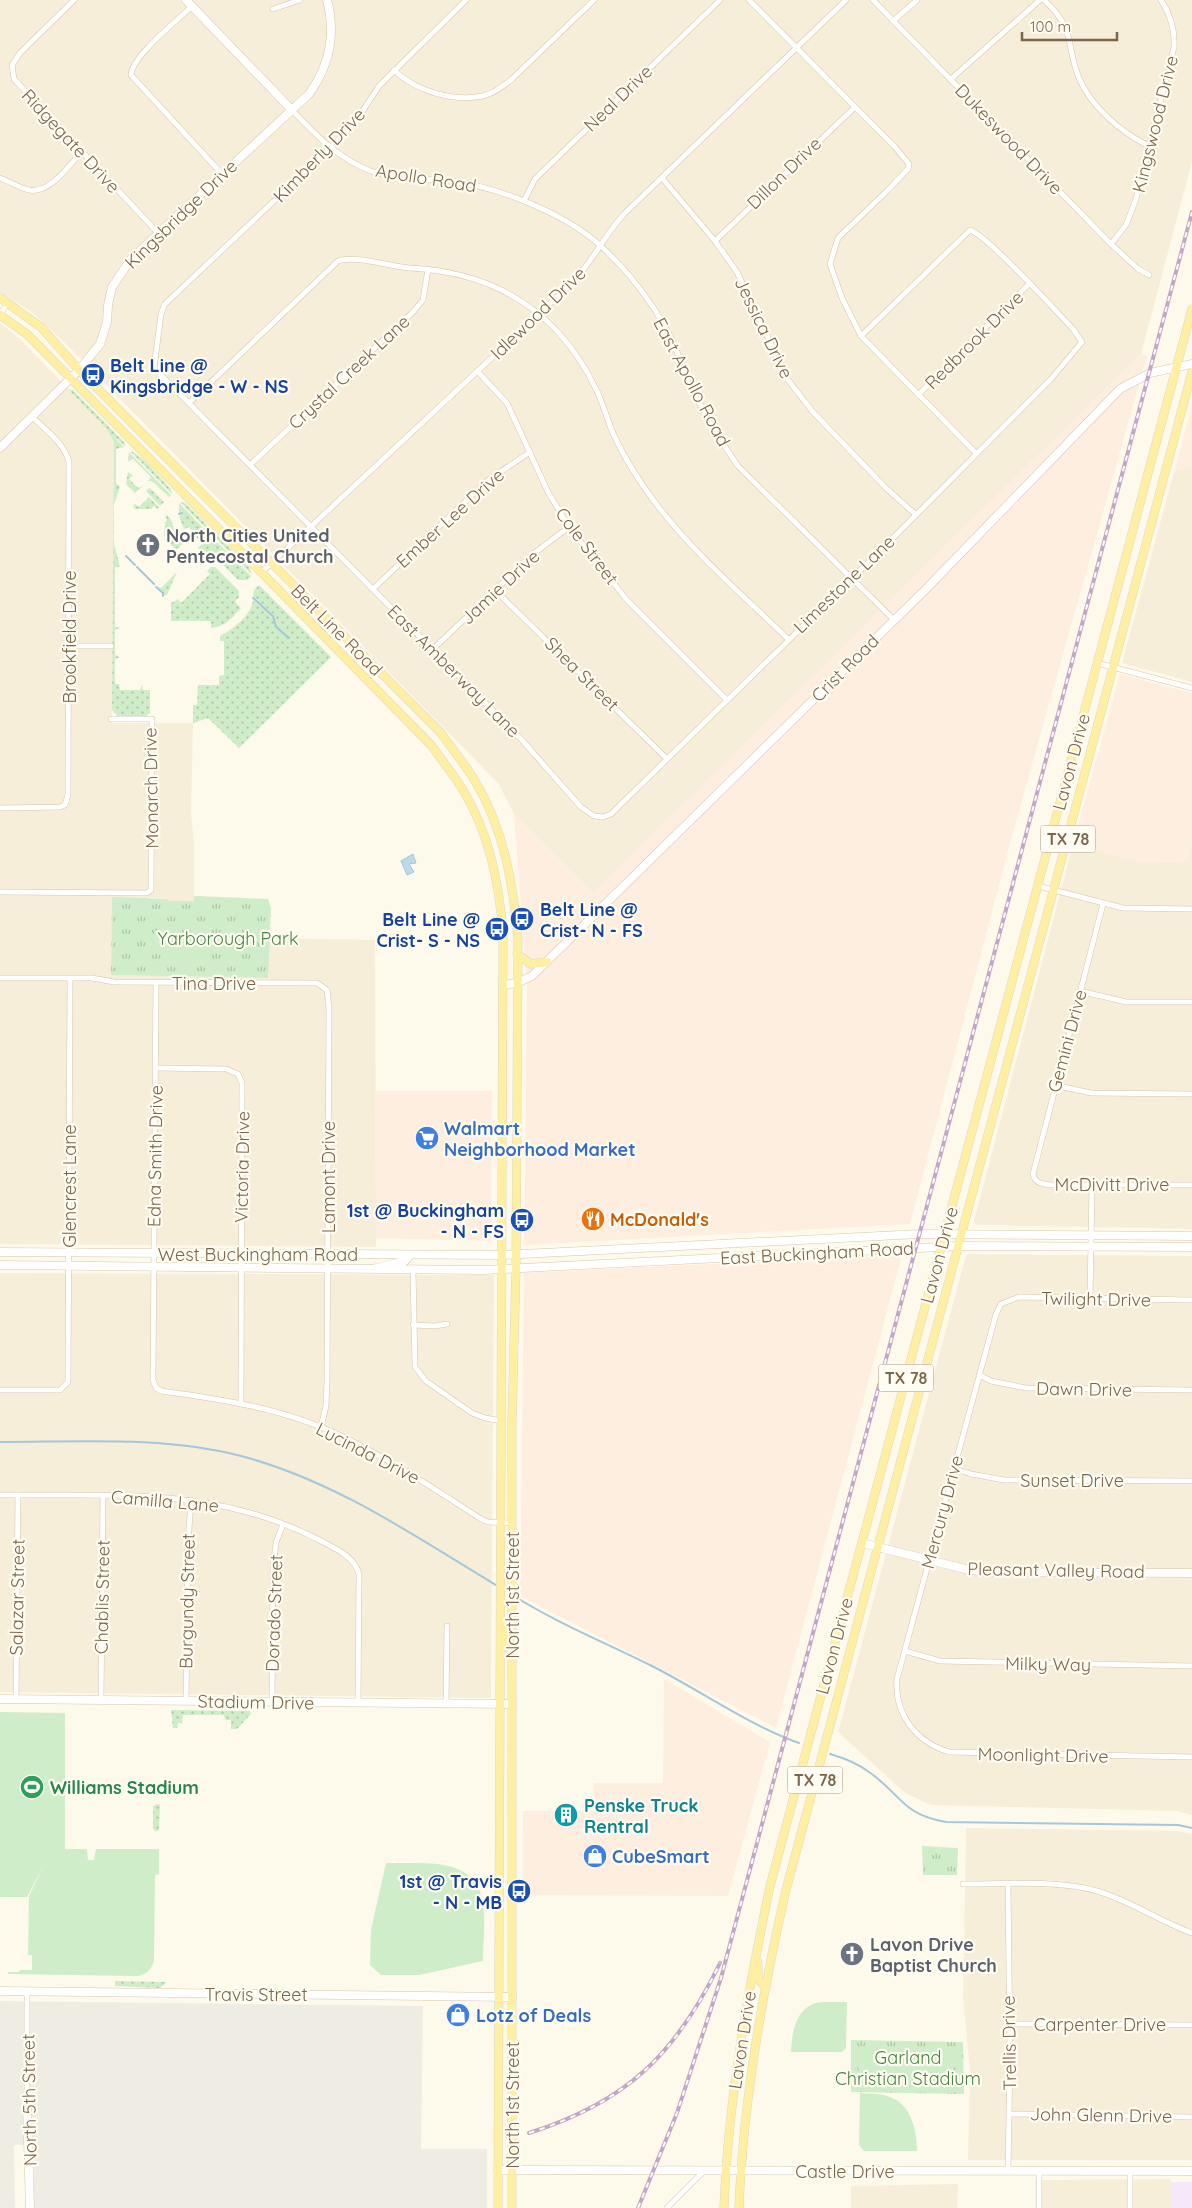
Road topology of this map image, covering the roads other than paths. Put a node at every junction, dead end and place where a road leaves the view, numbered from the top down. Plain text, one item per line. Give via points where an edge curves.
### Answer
1 (74, 0) edge
2 (186, 0) edge
3 (300, 0) edge
4 (326, 0) edge
5 (466, 0) edge
6 (594, 0) edge
7 (720, 0) edge
8 (749, 0) edge
9 (846, 0) edge
10 (873, 0) edge
11 (917, 0) edge
12 (1040, 0) edge
13 (1044, 0) edge
14 (1161, 0) edge
15 (192, 6) junction
16 (272, 9) dead end
17 (893, 21) junction
18 (796, 49) junction
19 (394, 70) junction
20 (951, 79) junction
21 (855, 107) junction
22 (292, 109) junction
23 (1150, 146) junction
24 (330, 148) junction
25 (81, 153) junction
26 (222, 174) junction
27 (0, 178) edge
28 (662, 178) junction
29 (524, 201) junction
30 (159, 234) junction
31 (716, 240) junction
32 (1112, 244) junction
33 (600, 246) junction
34 (428, 269) junction
35 (1149, 275) dead end
36 (1029, 284) junction
37 (0, 298) edge
38 (8, 302) junction
39 (165, 304) joint
40 (1192, 309) edge
41 (539, 313) junction
42 (0, 314) edge
43 (861, 336) junction
44 (1192, 364) edge
45 (1177, 366) junction
46 (79, 370) junction
47 (477, 371) junction
48 (1192, 372) edge
49 (70, 378) junction
50 (918, 395) junction
51 (189, 403) junction
52 (32, 416) junction
53 (0, 448) edge
54 (530, 452) junction
55 (976, 453) junction
56 (250, 465) junction
57 (192, 482) junction
58 (182, 492) junction
59 (915, 514) junction
60 (312, 527) junction
61 (569, 527) junction
62 (271, 563) junction
63 (261, 573) junction
64 (851, 577) junction
65 (373, 589) junction
66 (495, 590) junction
67 (894, 620) junction
68 (788, 639) junction
69 (69, 646) junction
70 (111, 646) dead end
71 (433, 649) junction
72 (1097, 663) junction
73 (1113, 667) junction
74 (1192, 688) edge
75 (727, 700) junction
76 (110, 719) dead end
77 (667, 759) junction
78 (1069, 769) junction
79 (1085, 773) junction
80 (0, 808) edge
81 (594, 816) joint
82 (1038, 886) junction
83 (1054, 890) junction
84 (0, 892) edge
85 (1103, 904) junction
86 (1192, 909) edge
87 (517, 954) junction
88 (547, 962) junction
89 (0, 978) edge
90 (70, 979) junction
91 (156, 982) junction
92 (517, 983) junction
93 (503, 985) junction
94 (325, 987) joint
95 (1080, 991) junction
96 (1192, 1002) edge
97 (156, 1068) junction
98 (1054, 1085) junction
99 (1192, 1094) edge
100 (517, 1101) junction
101 (502, 1103) junction
102 (1034, 1179) joint
103 (1092, 1184) junction
104 (1192, 1185) edge
105 (962, 1233) junction
106 (944, 1234) junction
107 (1091, 1235) junction
108 (1192, 1236) edge
109 (702, 1245) junction
110 (959, 1246) junction
111 (1091, 1246) junction
112 (941, 1247) junction
113 (1192, 1247) edge
114 (612, 1250) junction
115 (0, 1252) edge
116 (69, 1253) junction
117 (154, 1253) junction
118 (241, 1254) junction
119 (327, 1254) junction
120 (516, 1254) junction
121 (410, 1255) junction
122 (502, 1255) junction
123 (702, 1259) junction
124 (614, 1262) junction
125 (0, 1265) edge
126 (69, 1266) junction
127 (155, 1266) junction
128 (241, 1268) junction
129 (516, 1268) junction
130 (502, 1269) junction
131 (327, 1270) junction
132 (372, 1270) junction
133 (413, 1270) junction
134 (1090, 1299) junction
135 (1192, 1300) edge
136 (1001, 1304) joint
137 (447, 1324) dead end
138 (413, 1325) junction
139 (979, 1375) junction
140 (502, 1380) junction
141 (513, 1380) junction
142 (156, 1388) joint
143 (0, 1390) edge
144 (1192, 1390) edge
145 (241, 1404) junction
146 (502, 1421) junction
147 (322, 1427) junction
148 (953, 1468) junction
149 (1192, 1481) edge
150 (0, 1495) edge
151 (18, 1495) junction
152 (103, 1495) junction
153 (191, 1500) junction
154 (501, 1523) junction
155 (512, 1523) junction
156 (283, 1524) junction
157 (862, 1543) junction
158 (877, 1547) junction
159 (929, 1560) junction
160 (1192, 1573) edge
161 (501, 1600) junction
162 (447, 1626) dead end
163 (905, 1651) junction
164 (513, 1652) junction
165 (1192, 1666) edge
166 (0, 1699) edge
167 (16, 1699) junction
168 (101, 1700) junction
169 (186, 1702) junction
170 (272, 1702) junction
171 (358, 1703) junction
172 (446, 1704) junction
173 (500, 1704) junction
174 (512, 1704) junction
175 (906, 1720) joint
176 (1192, 1757) edge
177 (774, 1869) junction
178 (792, 1871) junction
179 (963, 1884) dead end
180 (1008, 1884) junction
181 (498, 1907) junction
182 (512, 1907) junction
183 (760, 1932) junction
184 (1192, 1933) edge
185 (766, 1988) junction
186 (0, 1991) edge
187 (27, 1991) junction
188 (499, 1997) junction
189 (512, 1997) junction
190 (499, 2019) junction
191 (512, 2020) junction
192 (1009, 2024) junction
193 (1192, 2025) edge
194 (27, 2104) joint
195 (1009, 2114) junction
196 (1192, 2117) edge
197 (498, 2170) junction
198 (512, 2170) junction
199 (705, 2170) junction
200 (726, 2170) junction
201 (741, 2170) junction
202 (1008, 2171) junction
203 (1040, 2171) junction
204 (1192, 2171) edge
205 (1130, 2172) junction
206 (30, 2208) edge
207 (498, 2208) edge
208 (512, 2208) edge
209 (667, 2208) edge
210 (724, 2208) edge
211 (739, 2208) edge
212 (1039, 2208) edge
213 (1130, 2208) edge

1 - 25 street, Ridgegate Drive via 12,65 14,79 22,90
2 - 15 main road, Apollo Road
3 - 16 street
4 - 22 main road, Kingsbridge Drive via 332,33 328,58 316,83
5 - 19 street, Kimberly Drive
6 - 19 street via 513,78 484,96 420,89
7 - 29 street, Neal Drive via 535,180
8 - 18 street
9 - 18 street, Idlewood Drive
10 - 17 street, Dukeswood Drive
11 - 17 street
12 - 20 street
13 - 23 street via 1057,12 1068,32 1078,77 1087,94 1132,138
14 - 23 street, Kingswood Drive via 1175,33 1174,47
15 - 22 main road, Apollo Road
15 - 26 street via 143,54 131,68 131,75
17 - 20 street, Dukeswood Drive
18 - 21 street
18 - 28 street, Idlewood Drive
19 - 24 street, Kimberly Drive via 356,121
20 - 32 street, Dukeswood Drive
21 - 31 street, Dillon Drive
21 - 43 street via 909,164 908,169 834,244 830,264
22 - 24 street, Apollo Road
22 - 26 main road, Kingsbridge Drive
23 - 32 street, Kingswood Drive via 1126,225
24 - 29 street, Apollo Road via 355,164 386,174 470,184
24 - 39 street, Kimberly Drive
25 - 27 street via 41,190 29,190
25 - 30 street, Ridgegate Drive
26 - 30 main road, Kingsbridge Drive
28 - 31 street, Jessica Drive
28 - 33 street, Idlewood Drive via 612,227
29 - 33 street, Apollo Road via 558,218
30 - 46 main road, Kingsbridge Drive via 121,272 112,287 100,344
31 - 59 street, Jessica Drive via 753,303 788,380 813,412
32 - 35 street, Dukeswood Drive
33 - 41 street, Idlewood Drive via 585,269
33 - 64 street, East Apollo Road via 648,300 669,333 697,398 738,466
34 - 41 street via 457,273 489,284
34 - 51 street via 383,265 354,258 338,260
34 - 56 street, Crystal Creek Lane via 423,300 413,312
36 - 43 street via 981,236 973,230 967,231
36 - 50 street, Redbrook Drive
36 - 55 street, Limestone Lane via 1082,342
37 - 38 main road, Belt Line Road
38 - 42 street
38 - 46 main road, Belt Line Road via 41,326
39 - 51 street, East Amberway Lane via 154,368
40 - 45 main road, Lavon Drive / TX 78
41 - 47 street, Idlewood Drive
41 - 68 street via 560,333 583,364 634,472 655,503 696,550
42 - 49 main road, Belt Line Road via 28,335
43 - 50 street
44 - 45 main road, Crist Road
45 - 67 main road, Crist Road via 1150,373 1120,389
45 - 72 main road, Lavon Drive / TX 78
46 - 49 main road, Kingsbridge Drive
46 - 57 main road, Belt Line Road
47 - 54 street, Cole Street via 506,403
47 - 60 street, Idlewood Drive
48 - 73 main road, Lavon Drive / TX 78
49 - 52 main road, Kingsbridge Drive
49 - 58 main road, Belt Line Road
50 - 55 street
51 - 56 street, East Amberway Lane
52 - 53 main road, Kingsbridge Drive
52 - 69 street, Brookfield Drive via 59,442 69,462
54 - 61 street, Cole Street
54 - 65 street, Ember Lee Drive via 487,481
55 - 59 street, Limestone Lane
56 - 60 street, East Amberway Lane
57 - 58 main road
57 - 62 main road, Belt Line Road
58 - 63 main road, Belt Line Road
59 - 64 street, Limestone Lane
60 - 62 street, Idlewood Drive
60 - 65 street, East Amberway Lane
61 - 66 street, Jamie Drive via 533,554
61 - 75 street, Cole Street via 627,600
62 - 63 street, Idlewood Drive
62 - 87 main road, Belt Line Road via 441,733 475,780 501,837 509,866
63 - 93 main road, Belt Line Road via 432,746 463,790 486,838 495,869 503,934
64 - 67 street, East Apollo Road
64 - 68 street, Limestone Lane
65 - 71 street, East Amberway Lane
66 - 71 street, Jamie Drive
66 - 77 street, Shea Street
67 - 88 main road, Crist Road
68 - 75 street, Limestone Lane
69 - 70 street
69 - 80 street, Brookfield Drive via 67,801 65,805 54,808
71 - 81 street, East Amberway Lane via 521,739 581,807
72 - 73 street
72 - 78 main road, Lavon Drive / TX 78
73 - 74 street
73 - 79 main road, Lavon Drive / TX 78
75 - 77 street, Limestone Lane
76 - 84 street, Monarch Drive via 152,719 151,888 147,893
77 - 81 street, Limestone Lane via 611,814
78 - 79 main road
78 - 82 main road, Lavon Drive / TX 78
79 - 83 main road, Lavon Drive / TX 78
82 - 83 street
82 - 106 main road, Lavon Drive / TX 78
83 - 85 street
83 - 105 main road, Lavon Drive / TX 78
85 - 86 street via 1123,908
85 - 95 street, Gemini Drive
87 - 88 main road via 531,964
87 - 92 main road, Belt Line Road
88 - 92 main road, Crist Road via 527,980
89 - 90 street, Tina Drive
90 - 91 street, Tina Drive
90 - 116 street, Glencrest Lane
91 - 94 street, Tina Drive via 313,983
91 - 97 street, Edna Smith Drive
92 - 93 main road, Crist Road
92 - 100 main road, North 1st Street
93 - 101 main road, North 1st Street
94 - 119 street, Lamont Drive via 329,1009
95 - 96 street via 1126,1002
95 - 98 street, Gemini Drive
97 - 117 street, Edna Smith Drive
97 - 118 street, Victoria Drive via 226,1069 236,1072 240,1078 243,1096
98 - 99 street via 1091,1093
98 - 102 street, Gemini Drive
100 - 101 main road
100 - 120 main road, North 1st Street
101 - 122 main road, North 1st Street
102 - 103 street, McDivitt Drive via 1051,1184
103 - 104 street, McDivitt Drive
103 - 107 street
105 - 106 main road, East Buckingham Road
105 - 107 main road, East Buckingham Road
105 - 110 main road, Lavon Drive / TX 78
106 - 109 main road, East Buckingham Road
106 - 112 main road, Lavon Drive / TX 78
107 - 108 main road, East Buckingham Road
107 - 111 street
109 - 114 main road, East Buckingham Road
109 - 123 main road
110 - 111 main road, East Buckingham Road
110 - 112 main road, East Buckingham Road
110 - 158 main road, Lavon Drive / TX 78
111 - 113 main road, East Buckingham Road
111 - 134 street
112 - 123 main road, East Buckingham Road
112 - 157 main road, Lavon Drive / TX 78
114 - 120 main road, East Buckingham Road
114 - 124 main road
115 - 116 main road, West Buckingham Road
116 - 117 main road, West Buckingham Road
116 - 126 street, Glencrest Lane
117 - 118 main road, West Buckingham Road
117 - 127 street, Edna Smith Drive
118 - 119 main road, West Buckingham Road
118 - 128 street, Victoria Drive
119 - 121 main road, West Buckingham Road
119 - 131 street, Lamont Drive
120 - 122 main road, West Buckingham Road
120 - 129 main road, North 1st Street
121 - 122 main road, West Buckingham Road
121 - 132 main road via 405,1261
122 - 130 main road, North 1st Street
123 - 124 main road, East Buckingham Road
124 - 129 main road, East Buckingham Road
125 - 126 main road, West Buckingham Road
126 - 127 main road, West Buckingham Road
126 - 143 street, Glencrest Lane via 68,1382 60,1390
127 - 128 main road, West Buckingham Road
127 - 142 street, Edna Smith Drive via 153,1380
128 - 131 main road, West Buckingham Road
128 - 145 street, Victoria Drive
129 - 130 main road, East Buckingham Road
129 - 141 main road, North 1st Street
130 - 133 main road, West Buckingham Road
130 - 140 main road, North 1st Street
131 - 132 main road, West Buckingham Road
131 - 147 street, Lamont Drive via 327,1380
132 - 133 main road, West Buckingham Road
133 - 138 street
134 - 135 street, Twilight Drive
134 - 136 street, Twilight Drive via 1019,1297
136 - 139 street, Mercury Drive
137 - 138 street
138 - 146 street via 415,1367 426,1381 472,1413
139 - 144 street, Dawn Drive via 998,1383 1026,1388
139 - 148 street, Mercury Drive
140 - 141 main road
140 - 146 main road, North 1st Street
141 - 155 main road, North 1st Street
142 - 145 street, Lucinda Drive
145 - 147 street, Lucinda Drive
146 - 154 main road, North 1st Street
147 - 154 street, Lucinda Drive via 405,1470 481,1519
148 - 149 street, Sunset Drive via 1004,1480
148 - 159 street, Mercury Drive
150 - 151 street, Camilla Lane
151 - 152 street, Camilla Lane
151 - 167 street, Salazar Street
152 - 153 street, Camilla Lane
152 - 168 street, Chablis Street
153 - 156 street, Camilla Lane via 235,1508
153 - 169 street, Burgundy Street
154 - 155 street, Lucinda Drive
154 - 161 main road, North 1st Street
155 - 164 main road, North 1st Street
156 - 170 street, Dorado Street via 276,1543 274,1568
156 - 171 street, Camilla Lane via 342,1552 357,1566
157 - 158 main road, Pleasant Valley Road
157 - 177 main road, Lavon Drive / TX 78
158 - 159 main road, Pleasant Valley Road
158 - 178 main road, Lavon Drive / TX 78
159 - 160 main road, Pleasant Valley Road via 985,1572
159 - 163 street, Mercury Drive
161 - 164 main road via 508,1647
161 - 173 main road, North 1st Street
162 - 172 street
163 - 165 street, Milky Way via 940,1661
163 - 175 street, Mercury Drive via 896,1695
164 - 174 main road, North 1st Street
166 - 167 main road, Stadium Drive
167 - 168 main road, Stadium Drive
168 - 169 main road, Stadium Drive
169 - 170 main road, Stadium Drive
170 - 171 main road, Stadium Drive
171 - 172 main road, Stadium Drive
172 - 173 main road, Stadium Drive
173 - 174 main road, Stadium Drive
173 - 181 main road, North 1st Street
174 - 182 main road, North 1st Street
175 - 176 street, Moonlight Drive via 918,1734 937,1748 949,1752
177 - 178 main road
177 - 183 main road, Lavon Drive / TX 78
178 - 185 main road, Lavon Drive / TX 78
179 - 180 street
180 - 184 street via 1077,1886 1096,1890
180 - 192 street, Trellis Drive
181 - 182 main road
181 - 188 main road, North 1st Street
182 - 189 main road, North 1st Street
183 - 185 main road via 758,1975 760,1984
183 - 200 main road, Lavon Drive / TX 78 via 744,2012
185 - 201 main road, Lavon Drive / TX 78
186 - 187 main road, Travis Street
187 - 188 main road, Travis Street
187 - 194 street, North 5th Street
188 - 189 main road, Travis Street
188 - 190 main road, North 1st Street
189 - 191 main road, North 1st Street
190 - 191 main road
190 - 197 main road, North 1st Street
191 - 198 main road, North 1st Street
192 - 193 street, Carpenter Drive
192 - 195 street, Trellis Drive
194 - 206 main road, North 5th Street
195 - 196 street, John Glenn Drive
195 - 202 street, Trellis Drive
197 - 198 main road, Castle Drive
197 - 207 main road, North 1st Street
198 - 199 main road, Castle Drive
198 - 208 main road, North 1st Street
199 - 200 main road, Castle Drive
199 - 209 street
200 - 201 main road, Castle Drive
200 - 210 main road, Lavon Drive / TX 78
201 - 202 main road, Castle Drive
201 - 211 main road, Lavon Drive / TX 78
202 - 203 main road, Castle Drive
203 - 205 main road, Castle Drive
203 - 212 street
204 - 205 main road, Castle Drive
205 - 213 street

